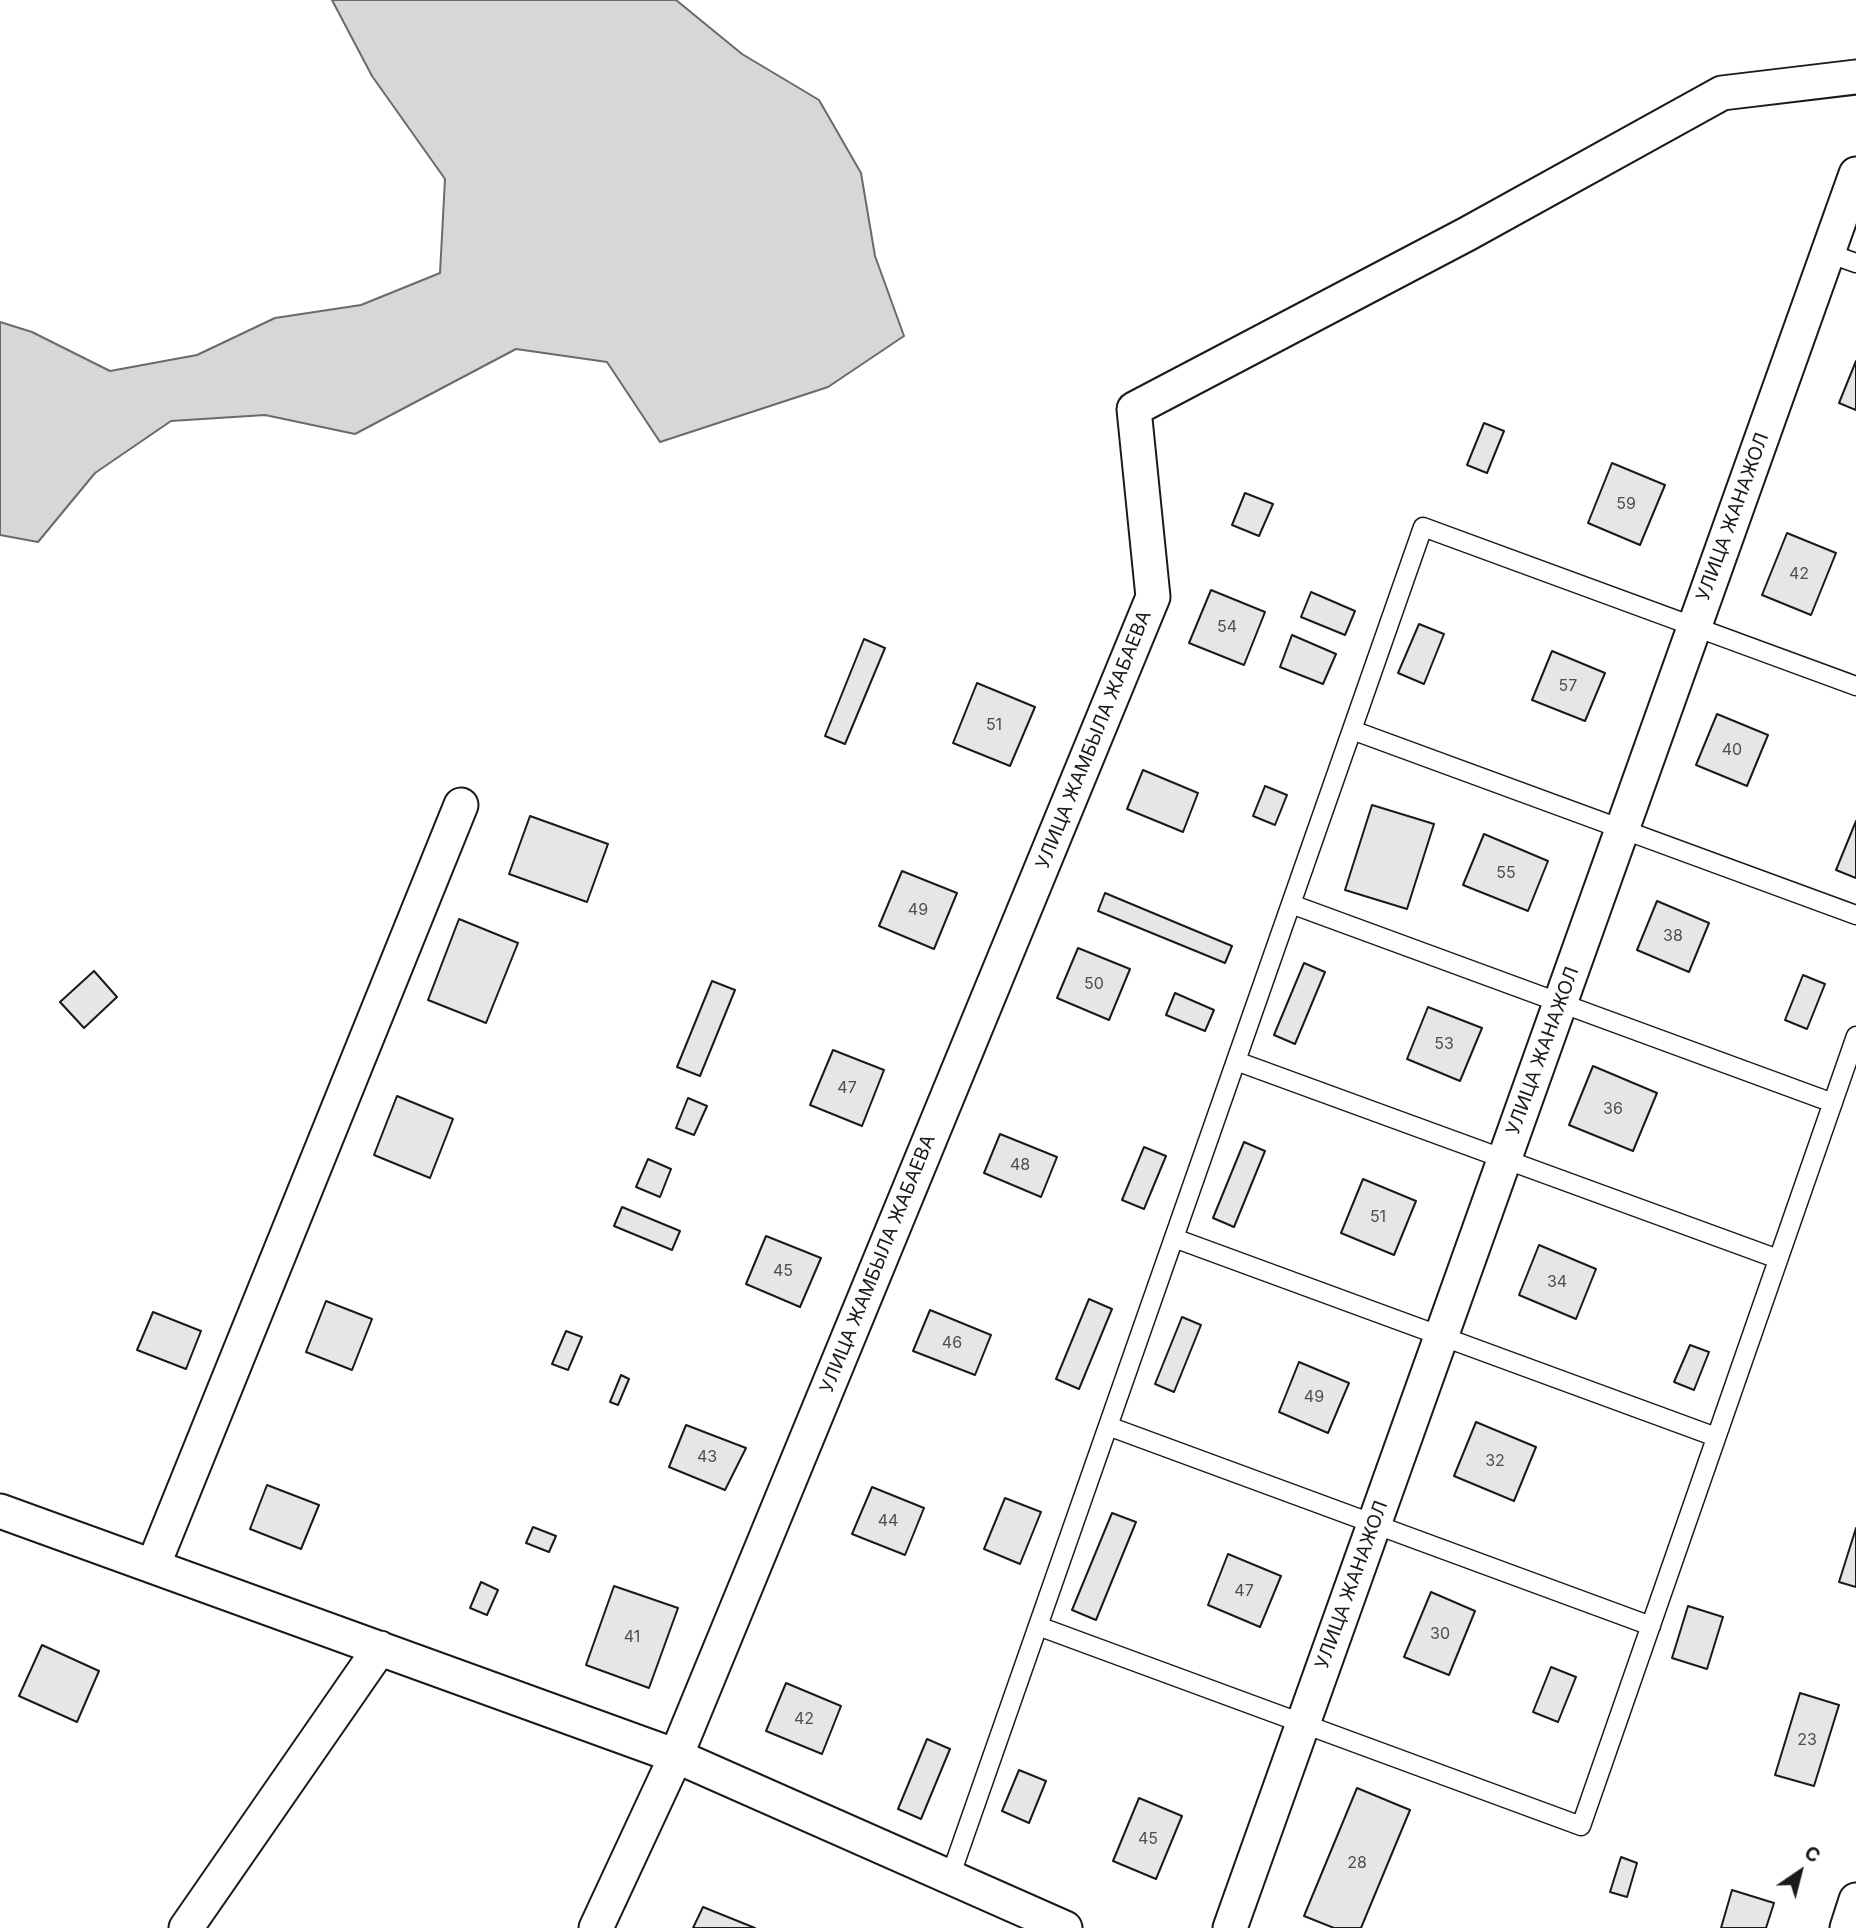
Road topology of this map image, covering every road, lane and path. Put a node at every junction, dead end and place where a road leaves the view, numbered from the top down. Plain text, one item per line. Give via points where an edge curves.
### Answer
1 (1856, 77) edge
2 (1856, 174) edge
3 (1842, 258) edge
4 (1694, 627) junction
5 (1856, 686) edge
6 (1352, 730) junction
7 (461, 805) dead end
8 (1623, 829) junction
9 (1291, 904) junction
10 (1856, 915) edge
11 (1560, 1003) junction
12 (1856, 1036) edge
13 (1236, 1061) junction
14 (1833, 1103) junction
15 (1505, 1159) junction
16 (1174, 1238) junction
17 (1778, 1259) junction
18 (1441, 1336) junction
19 (1108, 1426) junction
20 (1716, 1437) junction
21 (0, 1511) edge
22 (1374, 1524) junction
23 (153, 1566) junction
24 (1038, 1626) junction
25 (1651, 1626) junction
26 (380, 1648) junction
27 (1303, 1724) junction
28 (676, 1756) junction
29 (950, 1877) junction
30 (1856, 1900) edge
31 (186, 1928) edge
32 (596, 1928) edge
33 (1065, 1928) edge
34 (1230, 1928) edge
35 (1847, 1928) edge

1 - 28 street, УЛИЦА ЖАМБЫЛА ЖАБАЕВА via 1722,93 1134,409 1153,597
2 - 3 street, УЛИЦА ЖАНАЖОЛ
3 - 4 street, УЛИЦА ЖАНАЖОЛ
4 - 5 lane
4 - 6 lane via 1423,527
4 - 8 street, УЛИЦА ЖАНАЖОЛ
6 - 8 lane
6 - 9 lane
7 - 23 street
8 - 10 lane
8 - 11 street, УЛИЦА ЖАНАЖОЛ
9 - 11 lane
9 - 13 lane
11 - 14 lane
11 - 15 street, УЛИЦА ЖАНАЖОЛ
12 - 14 lane
13 - 15 lane
13 - 16 lane
14 - 17 lane
15 - 17 lane
15 - 18 street, УЛИЦА ЖАНАЖОЛ
16 - 18 lane
16 - 19 lane
17 - 20 lane
18 - 20 lane
18 - 22 street, УЛИЦА ЖАНАЖОЛ
19 - 22 lane
19 - 24 lane
20 - 25 lane
21 - 23 street
22 - 25 lane
22 - 27 street, УЛИЦА ЖАНАЖОЛ
23 - 26 street
24 - 27 lane
24 - 29 lane
25 - 27 lane via 1581,1826
26 - 28 street
26 - 31 street
27 - 34 street, УЛИЦА ЖАНАЖОЛ
28 - 29 street
28 - 32 street, УЛИЦА ЖАМБЫЛА ЖАБАЕВА
29 - 33 street
30 - 35 street

